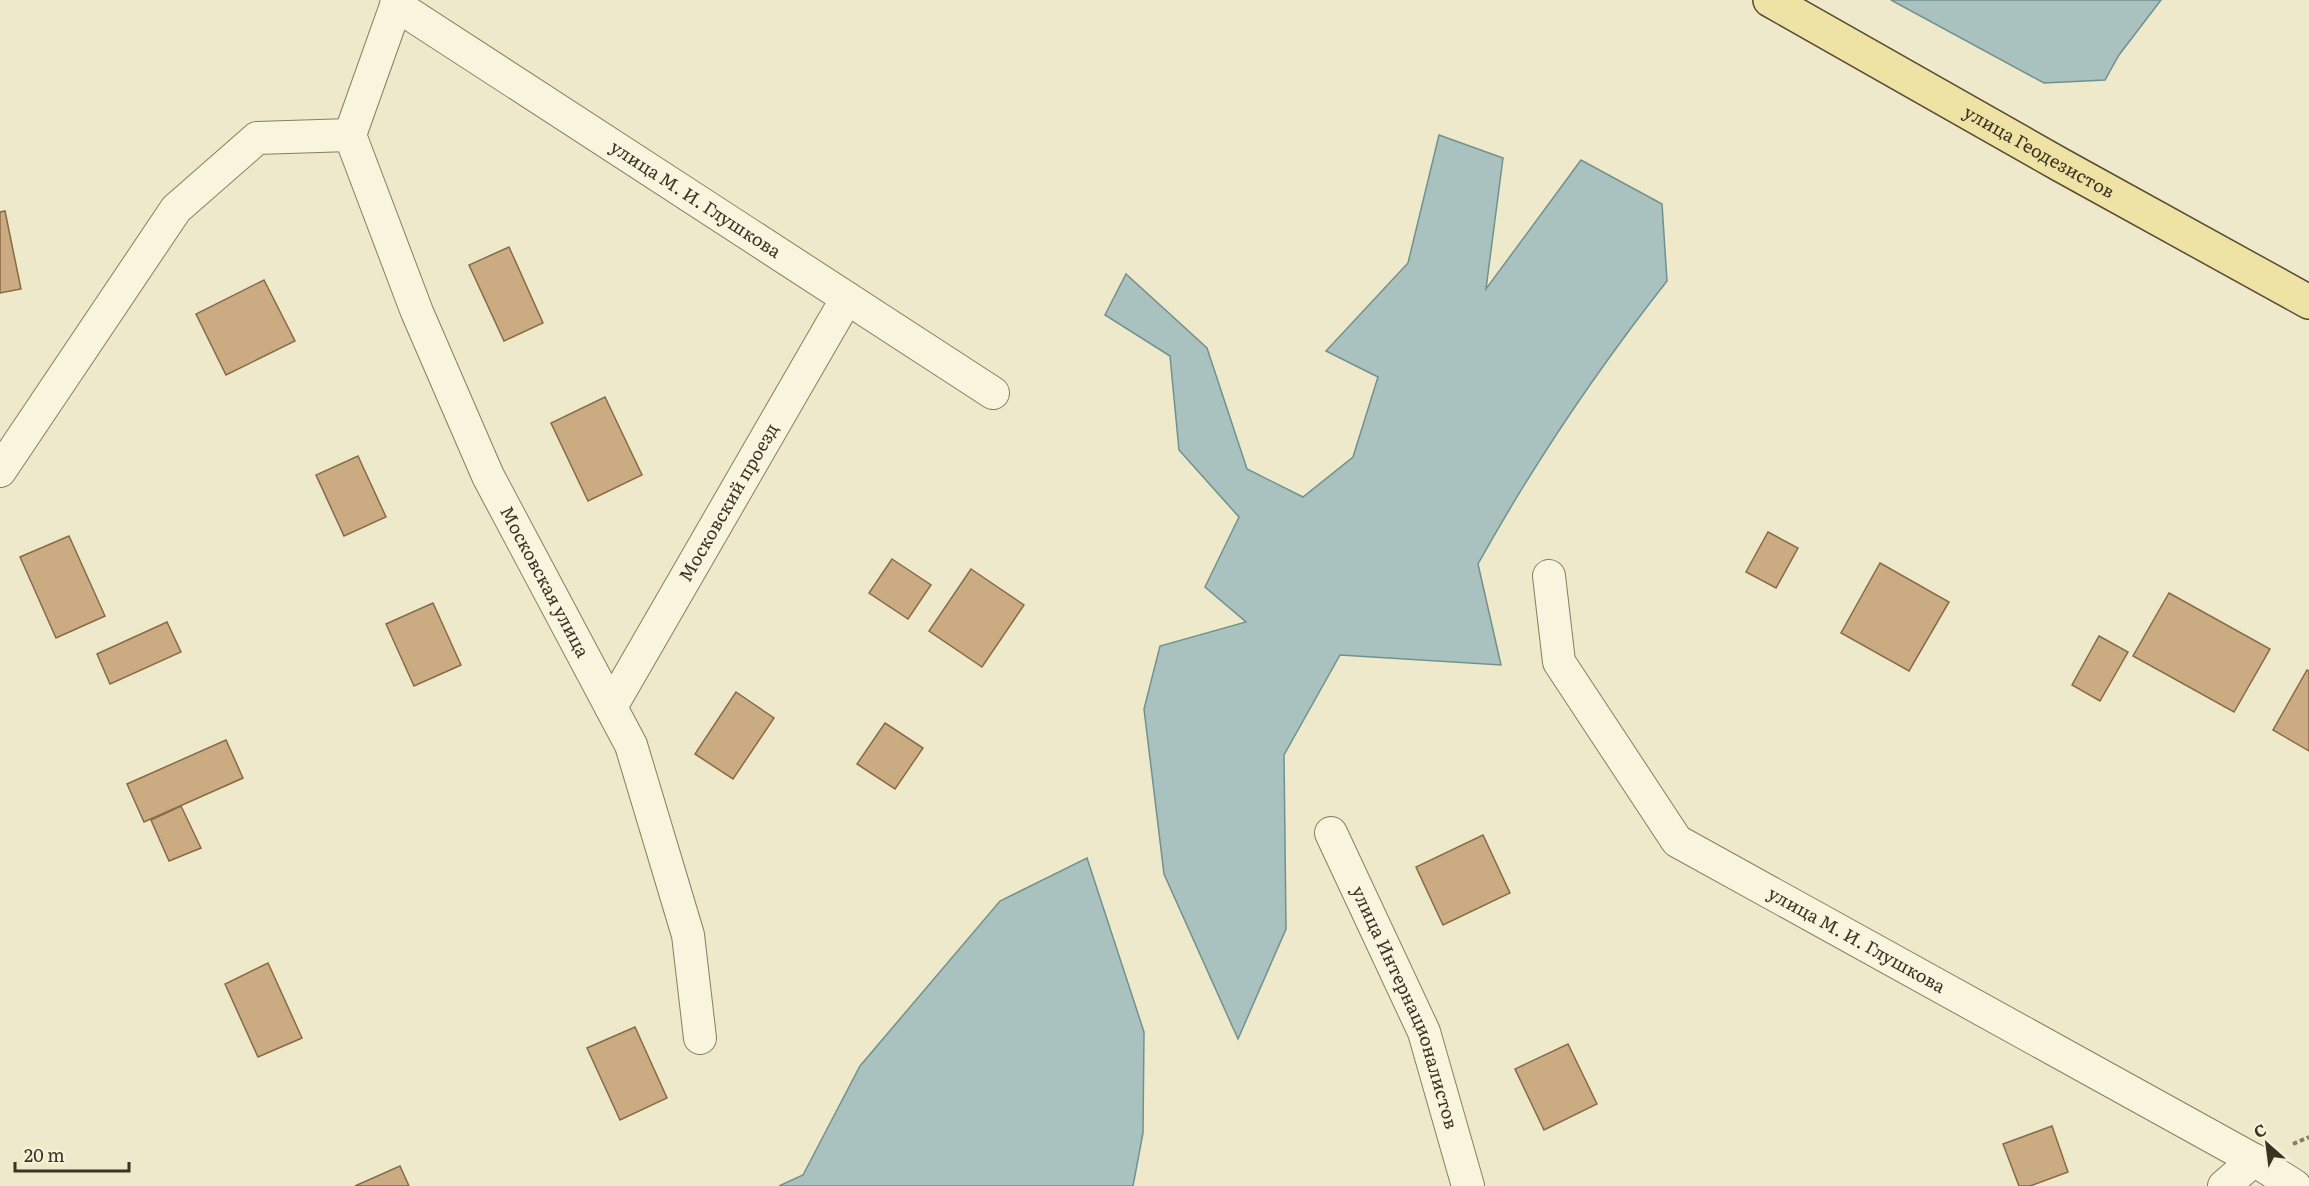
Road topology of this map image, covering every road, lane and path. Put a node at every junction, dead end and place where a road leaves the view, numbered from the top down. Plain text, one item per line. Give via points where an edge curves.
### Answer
1 (1770, 0) edge
2 (397, 3) edge
3 (350, 135) junction
4 (847, 298) junction
5 (2309, 302) edge
6 (993, 393) dead end
7 (0, 471) edge
8 (1549, 576) dead end
9 (611, 707) junction
10 (1331, 833) dead end
11 (700, 1038) dead end
12 (2254, 1160) junction
13 (1468, 1186) edge
14 (2224, 1186) edge
15 (2295, 1186) edge

1 - 5 main road, улица Геодезистов
2 - 3 street
2 - 4 street, улица М. И. Глушкова
3 - 7 street via 257,138 176,209
3 - 9 street, Московская улица via 417,312 488,476
4 - 6 street, улица М. И. Глушкова
4 - 9 street, Московский проезд
8 - 12 street, улица М. И. Глушкова via 1559,662 1677,841
9 - 11 street, Московская улица via 631,745 688,935
10 - 13 street, улица Интернационалистов via 1424,1032
12 - 14 street
12 - 15 street, улица М. И. Глушкова

